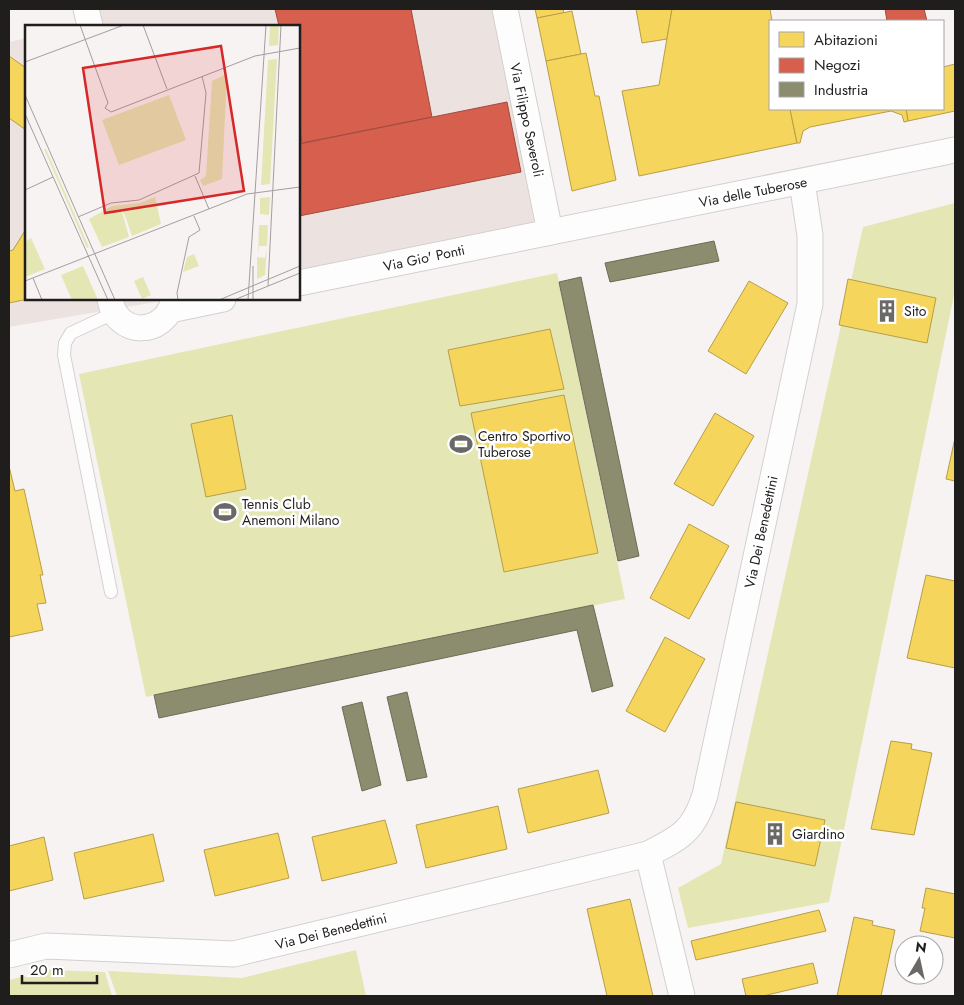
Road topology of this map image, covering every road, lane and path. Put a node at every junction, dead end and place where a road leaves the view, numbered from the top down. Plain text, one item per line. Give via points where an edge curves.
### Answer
1 (86, 9) edge
2 (504, 9) edge
3 (90, 25) edge
4 (955, 150) edge
5 (802, 182) junction
6 (550, 232) junction
7 (300, 283) edge
8 (213, 300) edge
9 (172, 304) edge
10 (112, 306) edge
11 (111, 592) dead end
12 (648, 854) junction
13 (9, 955) edge
14 (682, 996) edge

1 - 3 street
2 - 6 street, Via Filippo Severoli
4 - 5 street, Via delle Tuberose
5 - 6 street, Via delle Tuberose
5 - 12 street, Via Dei Benedettini via 810,235 810,304 705,795 693,825 680,837
6 - 7 street, Via Gio' Ponti
8 - 9 street
9 - 10 street via 157,324 141,328 126,324
10 - 11 lane via 70,333 64,355
12 - 13 street, Via Dei Benedettini via 238,953 46,946
12 - 14 street

